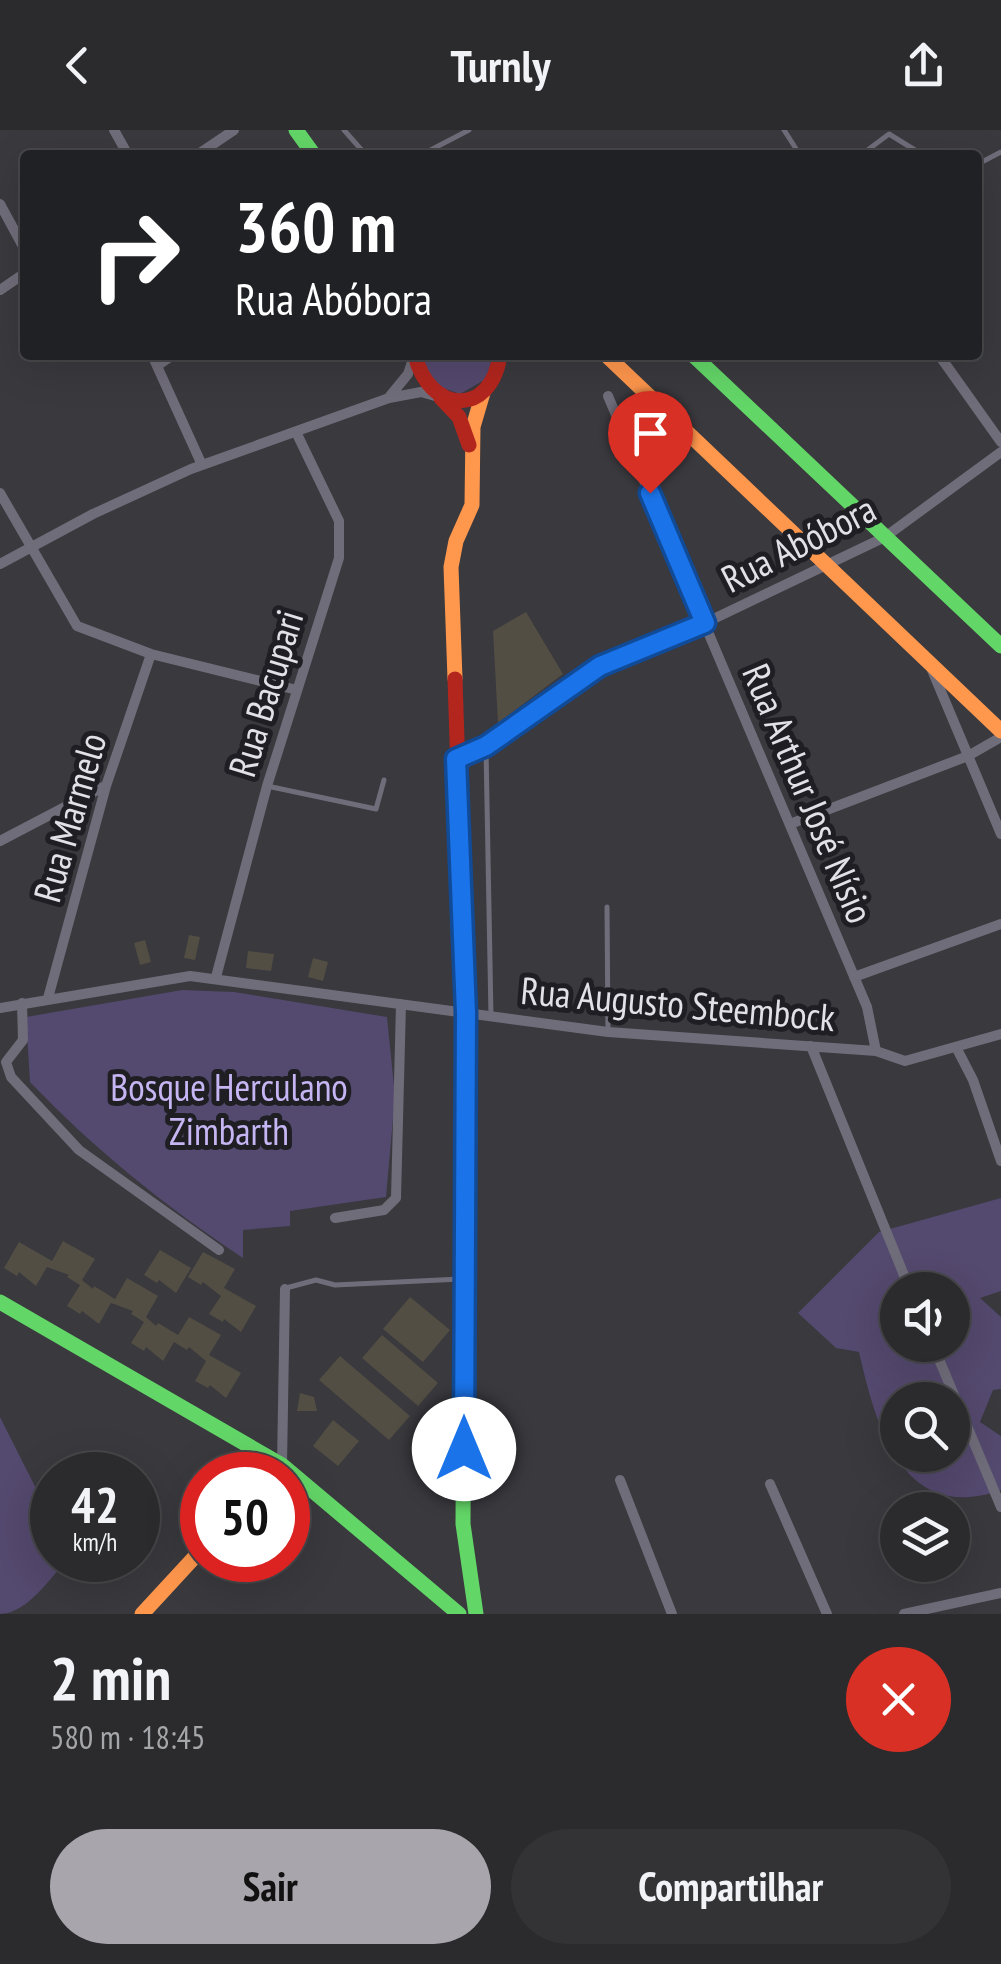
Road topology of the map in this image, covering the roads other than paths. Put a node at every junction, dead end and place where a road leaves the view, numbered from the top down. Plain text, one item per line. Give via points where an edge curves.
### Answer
1 (234, 130) edge
2 (344, 130) edge
3 (470, 130) edge
4 (889, 132) edge
5 (204, 150) edge
6 (362, 150) edge
7 (431, 150) edge
8 (867, 150) edge
9 (916, 150) edge
10 (0, 204) edge
11 (20, 241) edge
12 (154, 360) edge
13 (412, 360) edge
14 (415, 360) edge
15 (502, 360) edge
16 (611, 360) edge
17 (697, 360) edge
18 (944, 360) edge
19 (483, 393) junction
20 (608, 396) dead end
21 (438, 397) junction
22 (389, 398) junction
23 (296, 432) junction
24 (1001, 442) edge
25 (1001, 452) edge
26 (474, 462) junction
27 (202, 466) junction
28 (0, 493) edge
29 (885, 537) junction
30 (30, 548) junction
31 (0, 564) edge
32 (828, 566) junction
33 (705, 623) junction
34 (1001, 646) edge
35 (152, 654) junction
36 (927, 660) junction
37 (297, 690) junction
38 (1001, 734) edge
39 (486, 746) junction
40 (968, 756) junction
41 (456, 759) junction
42 (384, 780) dead end
43 (106, 786) junction
44 (267, 786) junction
45 (790, 824) junction
46 (1001, 834) edge
47 (0, 841) edge
48 (607, 906) dead end
49 (1001, 924) edge
50 (216, 977) junction
51 (854, 977) junction
52 (48, 998) junction
53 (22, 1004) junction
54 (401, 1004) junction
55 (0, 1008) edge
56 (466, 1013) junction
57 (491, 1016) junction
58 (608, 1032) junction
59 (1001, 1034) edge
60 (810, 1046) junction
61 (957, 1049) junction
62 (876, 1051) junction
63 (1001, 1161) edge
64 (335, 1218) dead end
65 (220, 1250) dead end
66 (903, 1272) edge
67 (464, 1278) junction
68 (285, 1288) joint
69 (0, 1302) edge
70 (940, 1362) edge
71 (247, 1452) edge
72 (278, 1452) edge
73 (620, 1480) dead end
74 (770, 1484) dead end
75 (310, 1497) edge
76 (1001, 1506) edge
77 (180, 1573) edge
78 (471, 1576) junction
79 (1001, 1593) edge
80 (451, 1610) edge
81 (142, 1614) edge
82 (476, 1614) edge
83 (488, 1614) edge
84 (672, 1614) edge
85 (827, 1614) edge
86 (904, 1614) edge

1 - 5 street
2 - 6 lane
3 - 7 lane
4 - 8 lane
4 - 9 lane
10 - 11 street
12 - 27 street
13 - 22 street
14 - 21 main road via 423,385
15 - 19 main road
16 - 32 main road
17 - 29 main road
18 - 24 street
19 - 21 main road via 462,401
19 - 26 main road via 472,427
20 - 33 street, Rua Arthur José Nísio
21 - 22 street via 420,392
21 - 26 main road via 459,417
22 - 23 street
23 - 27 street
23 - 37 street, Rua Bacupari via 339,521 341,540
25 - 29 street, Rua Abóbora
26 - 41 main road via 472,505 451,567
27 - 30 street
28 - 30 street
29 - 32 street, Rua Abóbora
29 - 34 main road
30 - 31 street
30 - 35 street via 77,626
32 - 33 street, Rua Abóbora
32 - 36 main road
33 - 39 street, Rua Abóbora via 600,666
33 - 45 street, Rua Arthur José Nísio
35 - 37 street
35 - 43 street, Rua Marmelo
36 - 38 main road
36 - 40 street
37 - 44 street, Rua Bacupari
38 - 40 street
39 - 41 street, Rua Abóbora
39 - 57 lane
40 - 45 street
40 - 46 street
41 - 56 main road
42 - 44 lane via 376,809
43 - 47 street
43 - 52 street, Rua Marmelo
44 - 50 street, Rua Bacupari
45 - 51 street, Rua Arthur José Nísio
48 - 58 lane
49 - 51 street
50 - 52 street, Rua Augusto Steembock via 156,979
50 - 54 street, Rua Augusto Steembock
51 - 62 street, Rua Arthur José Nísio
52 - 53 street, Rua Augusto Steembock
53 - 55 street, Rua Augusto Steembock
53 - 65 street via 23,1040 6,1062 11,1077 79,1150
54 - 56 street, Rua Augusto Steembock
54 - 64 street via 396,1198 384,1210
56 - 57 street, Rua Augusto Steembock
56 - 67 main road
57 - 58 street, Rua Augusto Steembock
58 - 60 street, Rua Augusto Steembock
59 - 61 street, Rua Augusto Steembock
60 - 62 street, Rua Augusto Steembock
60 - 66 street
61 - 62 street, Rua Augusto Steembock via 905,1061
61 - 63 street
67 - 68 lane via 335,1286 316,1280
67 - 78 main road via 464,1524
68 - 72 street
69 - 71 main road
70 - 76 street
73 - 84 street
74 - 85 street
75 - 80 main road
77 - 81 main road
78 - 80 main road
78 - 82 main road
78 - 83 main road
79 - 86 street

